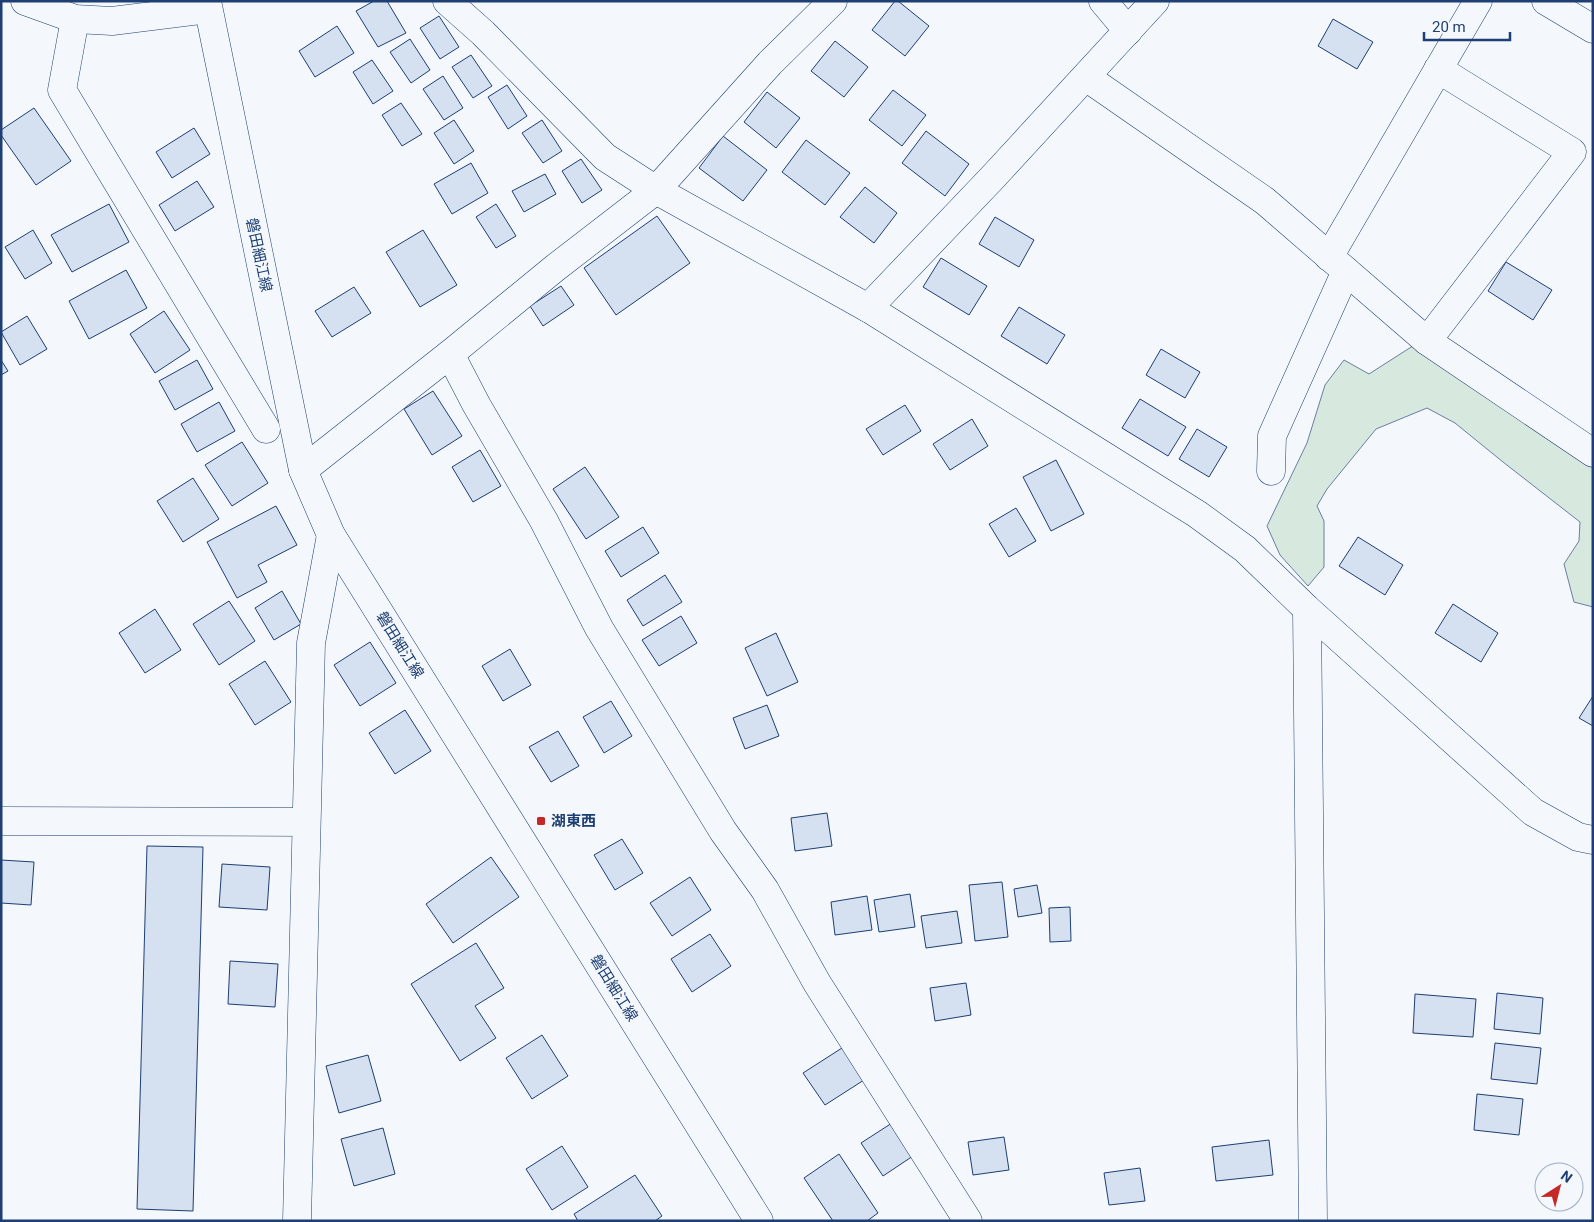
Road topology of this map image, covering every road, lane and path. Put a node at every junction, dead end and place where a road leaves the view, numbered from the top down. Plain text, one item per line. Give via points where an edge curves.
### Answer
1 (25, 1) edge
2 (447, 1) edge
3 (833, 1) edge
4 (1103, 1) edge
5 (1155, 1) edge
6 (1478, 1) edge
7 (1546, 1) edge
8 (208, 5) edge
9 (75, 19) junction
10 (1593, 29) edge
11 (1128, 31) junction
12 (1438, 69) junction
13 (1086, 77) junction
14 (656, 190) junction
15 (1337, 264) junction
16 (868, 308) junction
17 (1427, 341) junction
18 (450, 354) junction
19 (266, 429) dead end
20 (1593, 453) edge
21 (303, 470) junction
22 (1271, 471) dead end
23 (331, 535) junction
24 (1307, 609) junction
25 (1, 821) edge
26 (306, 822) junction
27 (1593, 840) edge
28 (297, 1221) edge
29 (759, 1221) edge
30 (968, 1221) edge
31 (1313, 1221) edge

1 - 9 street
2 - 14 street via 483,33 605,157
3 - 14 street via 770,63
4 - 11 street
5 - 11 street
6 - 12 street
7 - 10 street
8 - 9 street via 161,16 112,21
8 - 21 street, 磐田細江線
9 - 19 street via 62,90
11 - 13 street
12 - 15 street
12 - 17 street via 1572,152
13 - 15 street via 1265,201
13 - 16 street
14 - 16 street
14 - 18 street via 554,268
15 - 17 street
15 - 22 street via 1272,436
16 - 24 street via 1197,514 1245,549
17 - 20 street
18 - 21 street
18 - 30 street via 544,521 599,628 723,832 765,890 817,983
21 - 23 street, 磐田細江線
23 - 26 street via 311,643
23 - 29 street, 磐田細江線
24 - 27 street via 1533,812 1578,837
24 - 31 street
25 - 26 street
26 - 28 street

